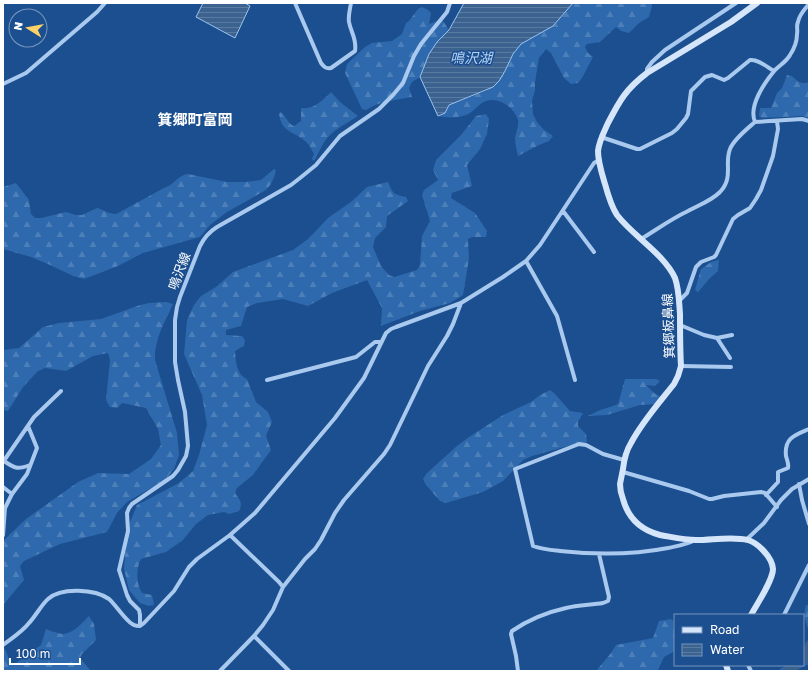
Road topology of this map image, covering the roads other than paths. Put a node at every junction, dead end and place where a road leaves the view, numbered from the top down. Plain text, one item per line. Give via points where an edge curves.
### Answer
1 (105, 3) edge
2 (296, 3) edge
3 (351, 3) edge
4 (450, 3) edge
5 (736, 3) edge
6 (757, 3) edge
7 (809, 4) edge
8 (774, 71) junction
9 (647, 73) junction
10 (3, 84) edge
11 (777, 120) junction
12 (809, 121) edge
13 (755, 122) junction
14 (601, 137) junction
15 (599, 160) junction
16 (563, 211) junction
17 (640, 239) junction
18 (594, 252) dead end
19 (526, 261) junction
20 (679, 301) junction
21 (461, 303) junction
22 (680, 325) junction
23 (732, 335) dead end
24 (717, 338) junction
25 (381, 342) junction
26 (730, 358) dead end
27 (680, 366) junction
28 (731, 366) dead end
29 (267, 380) dead end
30 (575, 380) dead end
31 (61, 391) dead end
32 (28, 426) junction
33 (809, 429) edge
34 (624, 460) junction
35 (3, 461) edge
36 (30, 465) junction
37 (622, 472) junction
38 (809, 479) edge
39 (799, 484) junction
40 (3, 487) edge
41 (12, 494) junction
42 (766, 495) junction
43 (776, 507) junction
44 (809, 524) edge
45 (230, 534) junction
46 (3, 535) edge
47 (695, 540) junction
48 (746, 540) junction
49 (599, 554) junction
50 (809, 565) edge
51 (283, 587) junction
52 (752, 614) edge
53 (784, 614) edge
54 (140, 626) junction
55 (254, 636) junction
56 (3, 644) edge
57 (220, 671) edge
58 (289, 671) edge
59 (518, 671) edge

1 - 10 street via 26,73
2 - 3 street via 321,64 328,68 355,51 355,41 349,22
4 - 54 street, 鳴沢線 via 447,12 414,56 403,83 380,109 340,136 316,165 291,185 217,227 208,234 200,246 180,297 175,320 175,362 185,412 188,446 186,456 173,476 128,508 128,531 118,570 127,595 139,610
5 - 9 street via 665,50 652,62
6 - 9 main road, 箕郷板鼻線 via 731,22
7 - 8 street via 798,21 797,38 791,54
8 - 13 street via 754,104
8 - 14 street via 762,63 750,60 724,80 712,75 706,77 690,91 688,114 677,129 640,149
9 - 14 main road, 箕郷板鼻線 via 626,92
11 - 12 street
11 - 13 street
11 - 20 street via 773,156 756,199 750,208 733,219 716,255 696,267 687,293
13 - 17 street via 730,148 728,174 720,192
14 - 15 main road, 箕郷板鼻線
15 - 16 street via 594,163
15 - 17 main road, 箕郷板鼻線 via 613,208
16 - 18 street
16 - 19 street
17 - 20 main road, 箕郷板鼻線 via 670,271 676,283
19 - 21 street
19 - 30 street via 557,316
20 - 22 main road, 箕郷板鼻線
21 - 25 street via 391,329
21 - 51 street via 447,336 428,366 390,445 344,500 315,549
22 - 24 street
22 - 27 main road, 箕郷板鼻線
23 - 24 street
24 - 26 street
25 - 29 street via 375,342 356,357
25 - 45 street via 364,378 335,418 256,513
27 - 28 street
27 - 34 main road, 箕郷板鼻線 via 674,384 641,427
31 - 32 street
32 - 35 street
32 - 36 street via 37,448
33 - 42 street via 788,441 786,457 789,466 778,472 778,482
34 - 37 main road, 箕郷板鼻線
34 - 49 street via 579,444 515,469 533,546
35 - 36 street via 17,468
36 - 41 street via 27,474
37 - 42 street via 689,490 709,499 761,492
37 - 47 main road, 箕郷板鼻線 via 622,498 636,523 654,533
38 - 39 street
39 - 43 street
39 - 44 street
40 - 41 street
41 - 46 street via 5,508
42 - 43 street
43 - 48 street
45 - 51 street
45 - 54 street via 189,567 174,591
47 - 48 main road, 箕郷板鼻線
47 - 49 street via 647,552
48 - 52 main road, 箕郷板鼻線 via 760,547 768,557 773,570
49 - 59 street via 608,601 556,611 512,631
50 - 53 street
51 - 55 street via 273,610
54 - 56 street via 130,623 108,598 90,592 65,592 48,599 18,634
55 - 57 street
55 - 58 street

